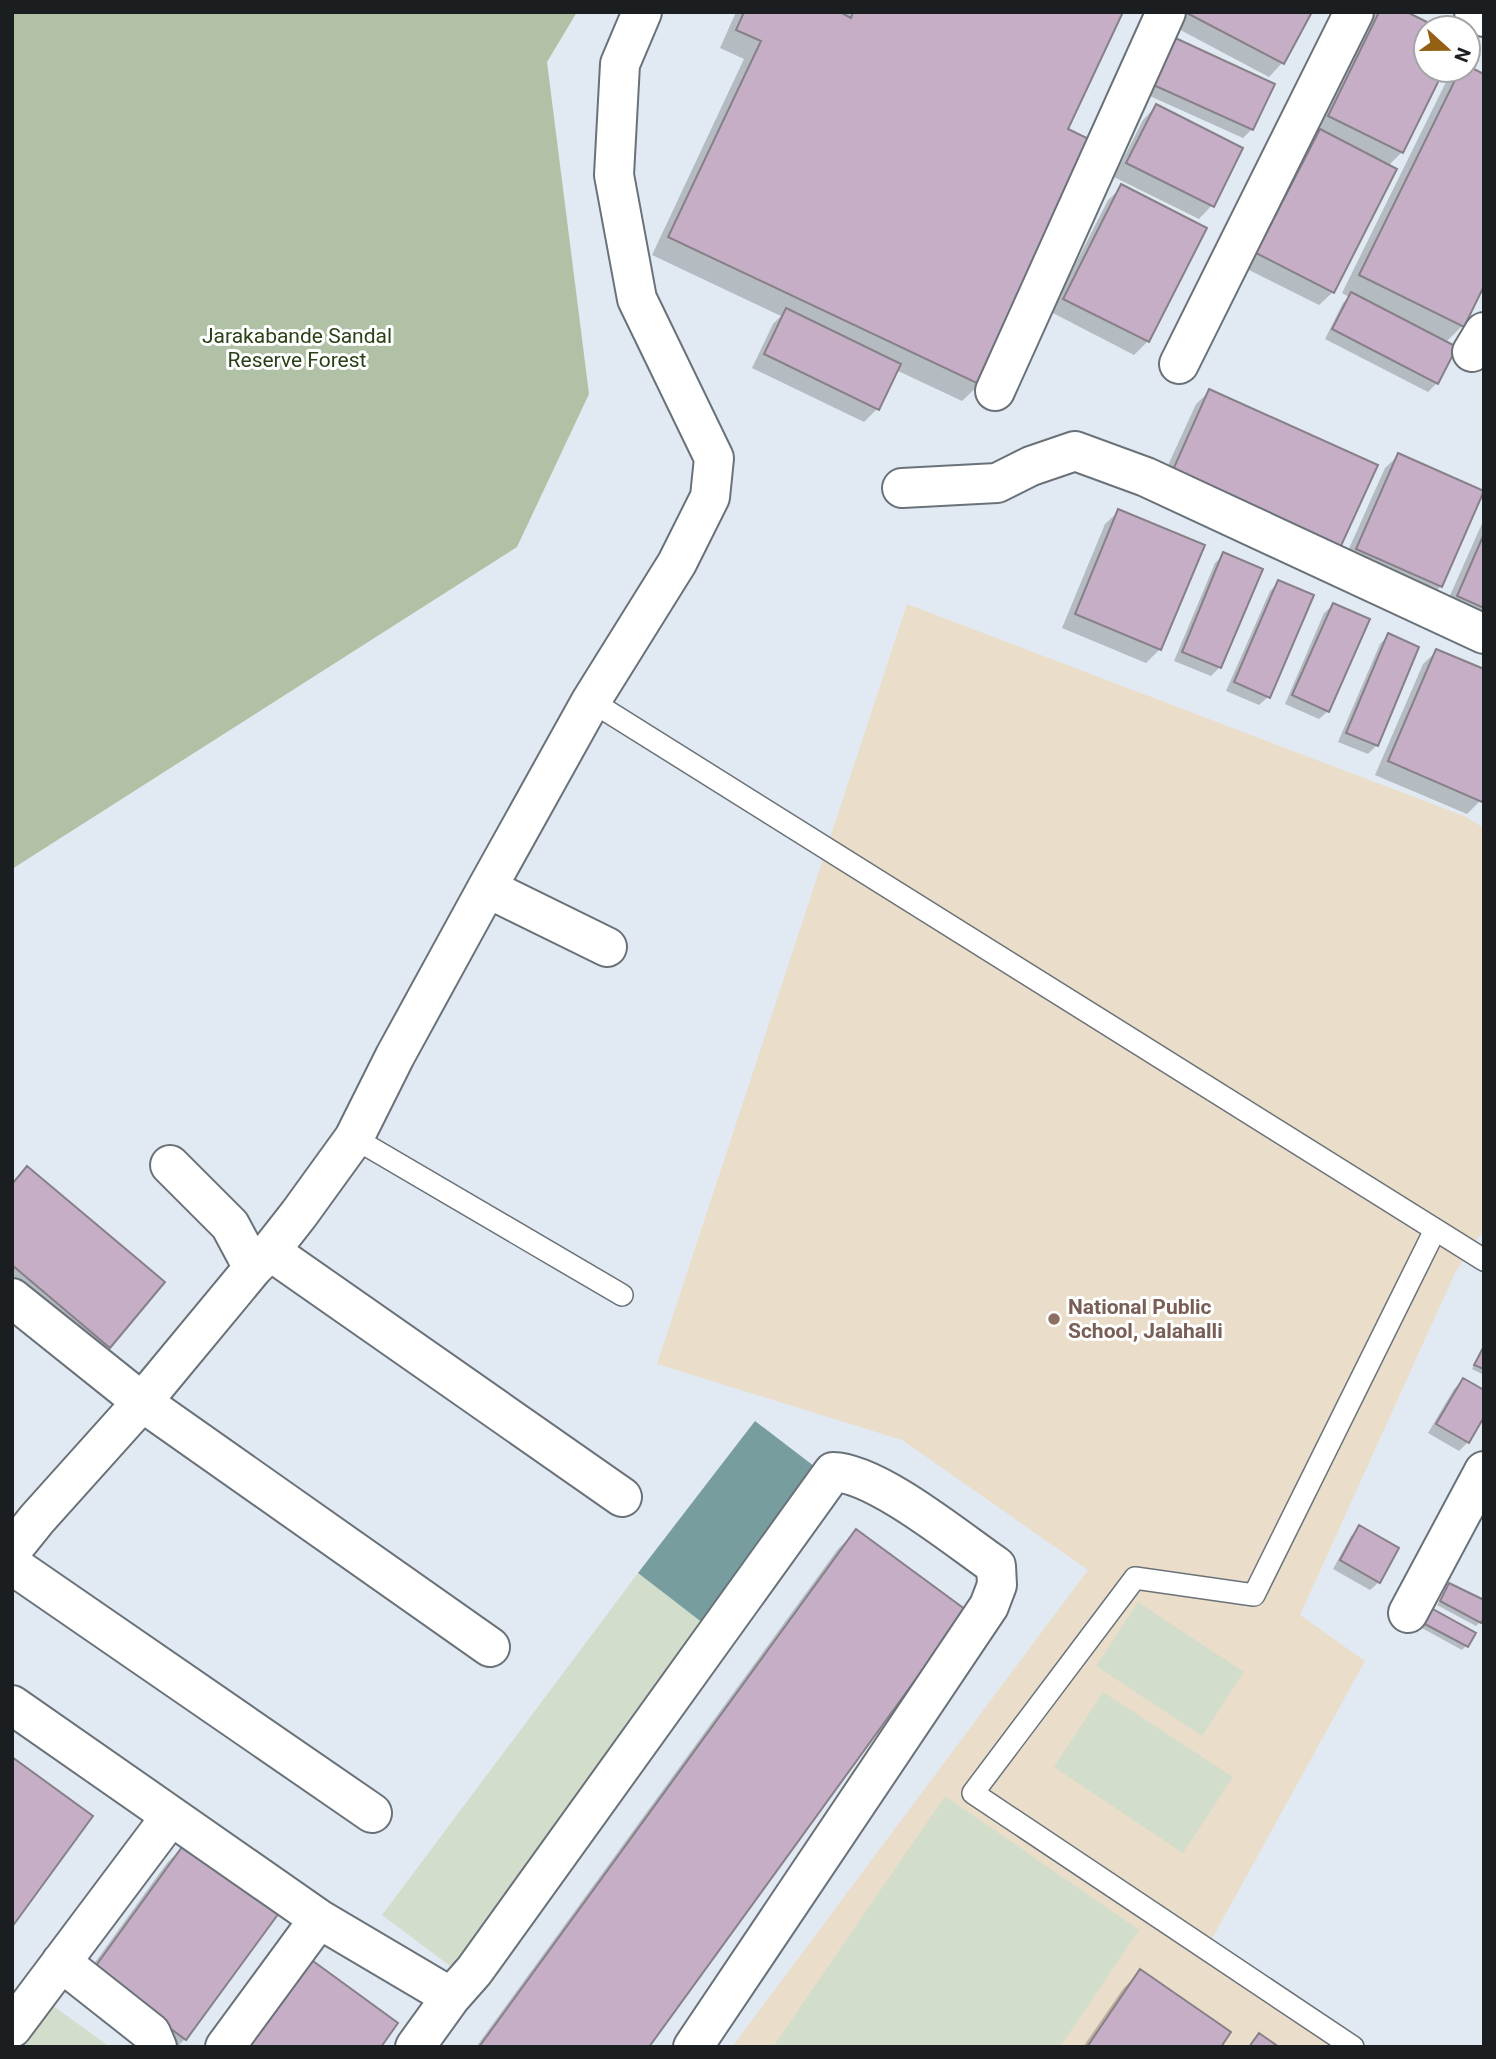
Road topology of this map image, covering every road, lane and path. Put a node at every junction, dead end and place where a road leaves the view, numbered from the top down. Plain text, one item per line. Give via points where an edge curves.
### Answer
1 (642, 12) edge
2 (1166, 12) edge
3 (1354, 12) edge
4 (1474, 12) edge
5 (1484, 17) edge
6 (1179, 364) dead end
7 (995, 391) dead end
8 (902, 488) dead end
9 (1484, 634) edge
10 (591, 701) junction
11 (487, 888) junction
12 (607, 947) dead end
13 (354, 1138) junction
14 (170, 1165) dead end
15 (1435, 1230) junction
16 (261, 1260) junction
17 (1484, 1260) edge
18 (622, 1295) dead end
19 (12, 1298) edge
20 (142, 1402) junction
21 (1484, 1471) edge
22 (622, 1497) dead end
23 (12, 1550) edge
24 (12, 1565) edge
25 (1408, 1613) dead end
26 (490, 1647) dead end
27 (12, 1705) edge
28 (372, 1813) dead end
29 (171, 1816) junction
30 (319, 1919) junction
31 (61, 1962) junction
32 (451, 1997) junction
33 (12, 2028) edge
34 (157, 2047) edge
35 (225, 2047) edge
36 (415, 2047) edge
37 (694, 2047) edge
38 (1353, 2047) edge

1 - 10 street via 620,64 614,175 637,299 714,458 710,497 677,563
2 - 7 street
3 - 6 street
4 - 5 street
8 - 9 street via 998,483 1075,451 1146,477
10 - 11 street
10 - 15 lane
11 - 12 street
11 - 13 street
13 - 16 street
13 - 18 lane
14 - 16 street
15 - 17 lane
15 - 38 lane via 1254,1595 1135,1578 974,1793
16 - 20 street
16 - 22 street
19 - 20 street
20 - 23 street
20 - 26 street
21 - 25 street
24 - 28 street
27 - 29 street
29 - 30 street
29 - 31 street
30 - 32 street
30 - 35 street
31 - 33 street
31 - 34 street via 151,2033
32 - 36 street
32 - 37 street via 833,1472 844,1472 878,1485 996,1566 998,1585 989,1606

